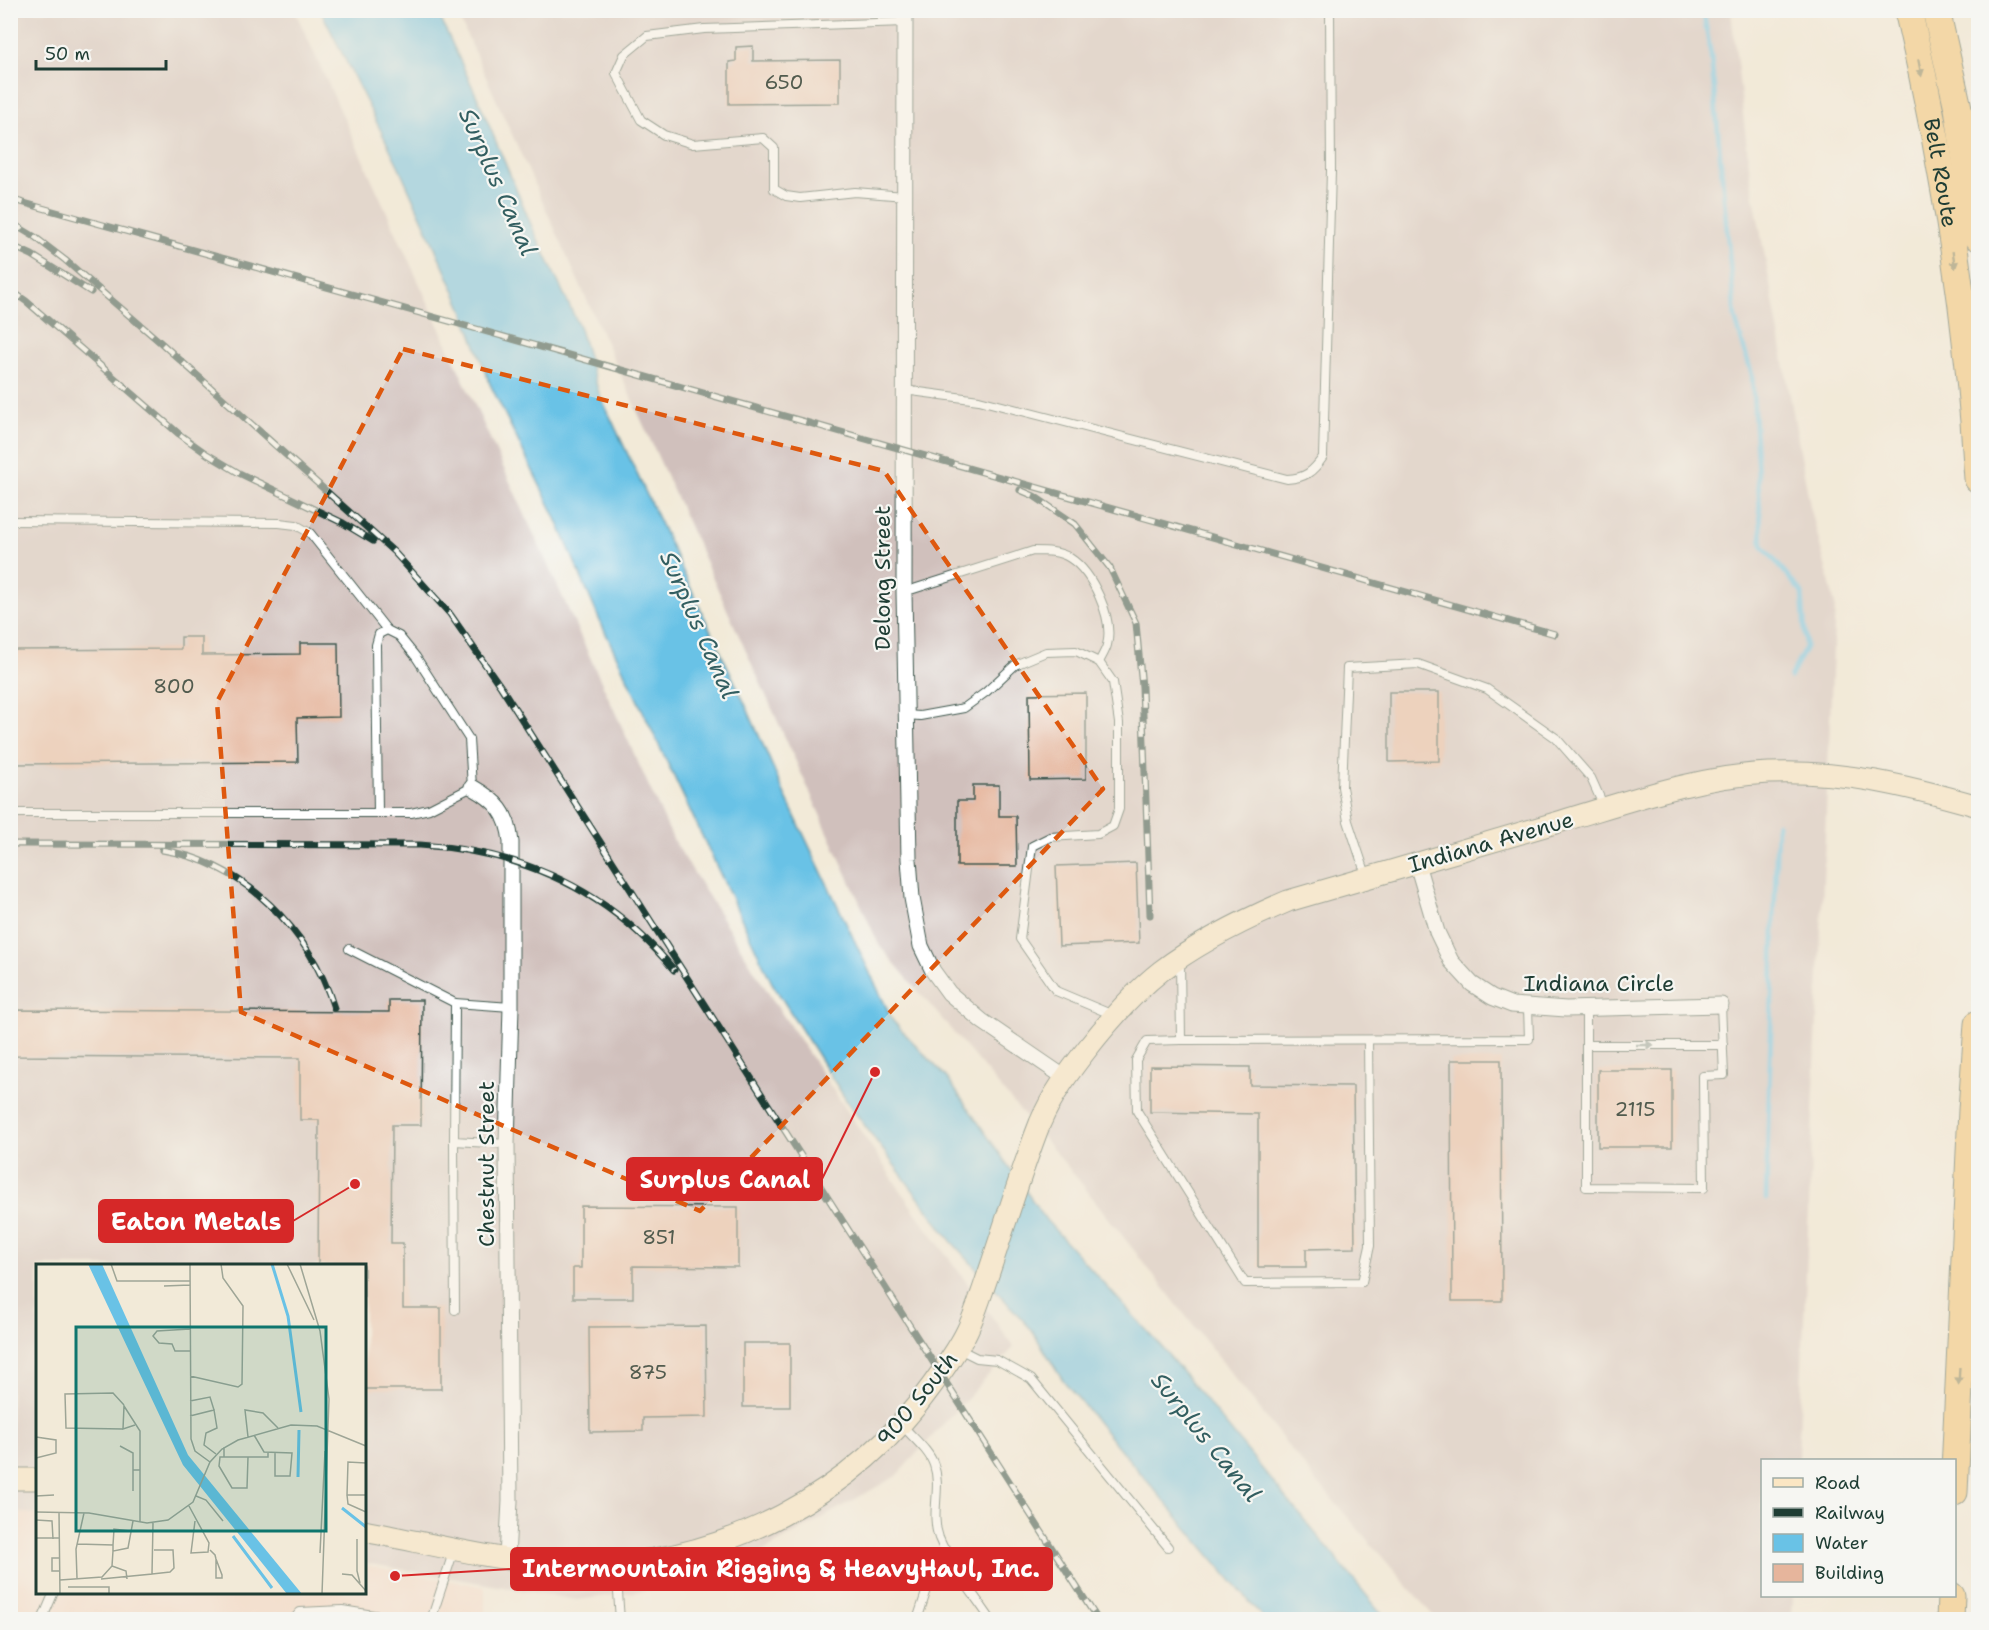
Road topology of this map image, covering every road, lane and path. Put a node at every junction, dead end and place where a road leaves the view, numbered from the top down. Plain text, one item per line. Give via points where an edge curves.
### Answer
1 (1330, 10) edge
2 (1908, 10) edge
3 (1936, 10) edge
4 (905, 16) edge
5 (904, 196) junction
6 (1978, 237) edge
7 (904, 390) junction
8 (1978, 479) edge
9 (10, 520) edge
10 (904, 592) junction
11 (387, 630) junction
12 (1099, 662) junction
13 (906, 715) junction
14 (472, 787) junction
15 (1978, 806) edge
16 (1605, 808) junction
17 (10, 813) edge
18 (378, 813) junction
19 (1417, 864) junction
20 (1367, 878) junction
21 (349, 949) dead end
22 (1180, 959) junction
23 (455, 1003) junction
24 (1721, 1005) joint
25 (511, 1007) junction
26 (1528, 1007) junction
27 (1586, 1008) junction
28 (1114, 1015) junction
29 (1978, 1024) edge
30 (1181, 1040) junction
31 (1368, 1040) junction
32 (1586, 1045) junction
33 (1723, 1045) junction
34 (1064, 1077) junction
35 (454, 1142) junction
36 (507, 1144) junction
37 (455, 1310) dead end
38 (958, 1348) junction
39 (901, 1424) junction
40 (1956, 1459) edge
41 (10, 1479) edge
42 (36, 1479) edge
43 (366, 1531) edge
44 (1168, 1547) dead end
45 (454, 1548) junction
46 (946, 1550) junction
47 (507, 1558) junction
48 (616, 1563) junction
49 (54, 1594) edge
50 (1951, 1597) edge
51 (42, 1620) edge
52 (293, 1620) edge
53 (405, 1620) edge
54 (431, 1620) edge
55 (620, 1620) edge
56 (917, 1620) edge
57 (991, 1620) edge
58 (1950, 1620) edge

1 - 7 lane via 1331,171 1323,457 1314,470 1300,478 1287,479 979,400
2 -> 8 highway, Belt Route via 1956,272 1975,416
3 - 6 highway, Belt Route via 1958,108
4 - 5 street, Delong Street
4 - 5 lane via 647,36 624,55 616,73 641,120 664,135 693,144 763,138 774,148 774,189 786,196 855,192
5 - 7 street, Delong Street
7 - 10 street, Delong Street
9 - 11 lane via 296,525 310,533
10 - 12 lane via 1033,551 1068,557 1084,570 1098,594 1107,622 1108,644
10 - 13 street, Delong Street
11 - 14 lane via 399,636 416,657 469,739
11 - 18 lane via 379,634 376,645
12 - 13 lane via 1076,651 1046,652 1015,665 964,708
12 - 28 lane via 1113,682 1119,723 1119,809 1113,826 1098,834 1050,837 1032,846 1020,939 1056,992
13 - 34 street, Delong Street via 912,898 921,946 949,993 982,1021
14 - 18 lane via 429,809
14 - 25 street, Chestnut Street via 498,806 509,830
15 - 16 street, Indiana Avenue via 1890,783 1767,773 1708,781
16 - 19 street, Indiana Avenue
16 - 20 lane via 1591,778 1556,738 1487,689 1418,664 1347,668 1342,787 1347,821
17 - 18 lane
19 - 20 street, Indiana Avenue
19 - 26 street, Indiana Circle via 1437,932 1451,961 1472,984 1492,997
20 - 22 street, Indiana Avenue via 1255,915
21 - 23 lane
22 - 28 street, Indiana Avenue via 1160,972
22 - 30 lane
23 - 25 lane
23 - 35 lane
24 - 27 street, Indiana Circle
24 - 33 lane
25 - 36 street, Chestnut Street
26 - 27 street, Indiana Circle
26 - 31 lane via 1529,1039
27 - 32 lane
28 - 34 street, Indiana Avenue
29 -> 40 highway
30 - 31 lane
30 - 31 lane via 1147,1041 1136,1060 1137,1111 1245,1283 1362,1282 1370,1246
32 -> 33 lane
32 - 33 lane via 1586,1187 1704,1188 1703,1076 1724,1075
34 - 38 street, 900 South via 1041,1121 975,1312
35 - 36 lane
35 - 37 lane
36 - 47 street, Chestnut Street
38 - 39 street, 900 South
38 - 44 lane via 977,1358 997,1360 1031,1379
39 - 46 lane via 934,1467 935,1520
39 - 48 street, 900 South via 834,1484 756,1528 682,1552
41 - 42 street
43 - 45 street, 900 South
45 - 47 street, 900 South
45 - 54 lane
46 - 56 lane via 937,1559
46 - 57 lane
47 - 48 street, 900 South via 562,1564
48 - 55 lane
49 - 51 lane
50 - 58 highway
52 - 53 lane via 300,1612 342,1610

